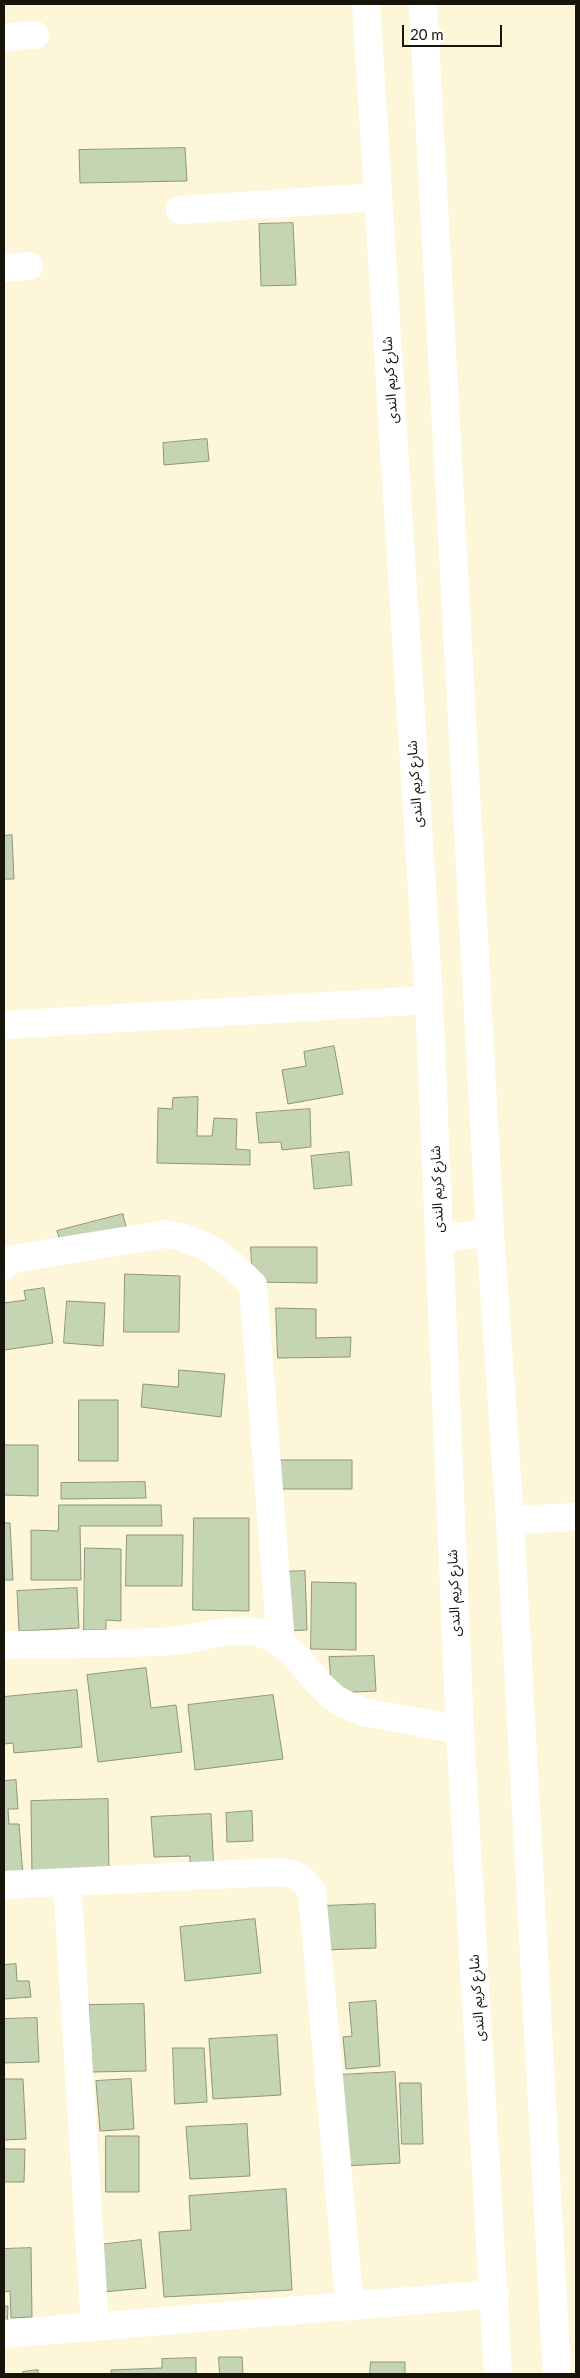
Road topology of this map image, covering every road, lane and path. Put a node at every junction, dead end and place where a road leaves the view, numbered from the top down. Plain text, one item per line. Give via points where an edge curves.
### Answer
1 (366, 4) edge
2 (423, 4) edge
3 (35, 36) dead end
4 (4, 38) edge
5 (378, 197) junction
6 (180, 210) dead end
7 (429, 1000) junction
8 (4, 1025) edge
9 (490, 1232) junction
10 (439, 1239) junction
11 (4, 1266) edge
12 (576, 1517) edge
13 (510, 1520) junction
14 (282, 1644) junction
15 (4, 1645) edge
16 (460, 1730) junction
17 (67, 1882) junction
18 (4, 1885) edge
19 (495, 2294) junction
20 (350, 2307) junction
21 (95, 2326) junction
22 (4, 2334) edge
23 (498, 2374) edge
24 (557, 2374) edge

1 - 5 street, شارع كريم الندى
2 - 9 street
3 - 4 street
5 - 6 street
5 - 7 street, شارع كريم الندى
7 - 8 street
7 - 10 street, شارع كريم الندى
9 - 10 street
9 - 13 street
10 - 16 street, شارع كريم الندى
11 - 14 street via 12,1259 167,1234 192,1239 216,1251 253,1285
12 - 13 street
13 - 24 street
14 - 15 street via 266,1635 238,1630 173,1641
14 - 16 street via 335,1698 349,1706 364,1712
16 - 19 street, شارع كريم الندى
17 - 18 street
17 - 20 street via 276,1872 293,1874 306,1881 312,1892
17 - 21 street
19 - 20 street
19 - 23 street, شارع كريم الندى
20 - 21 street
21 - 22 street

